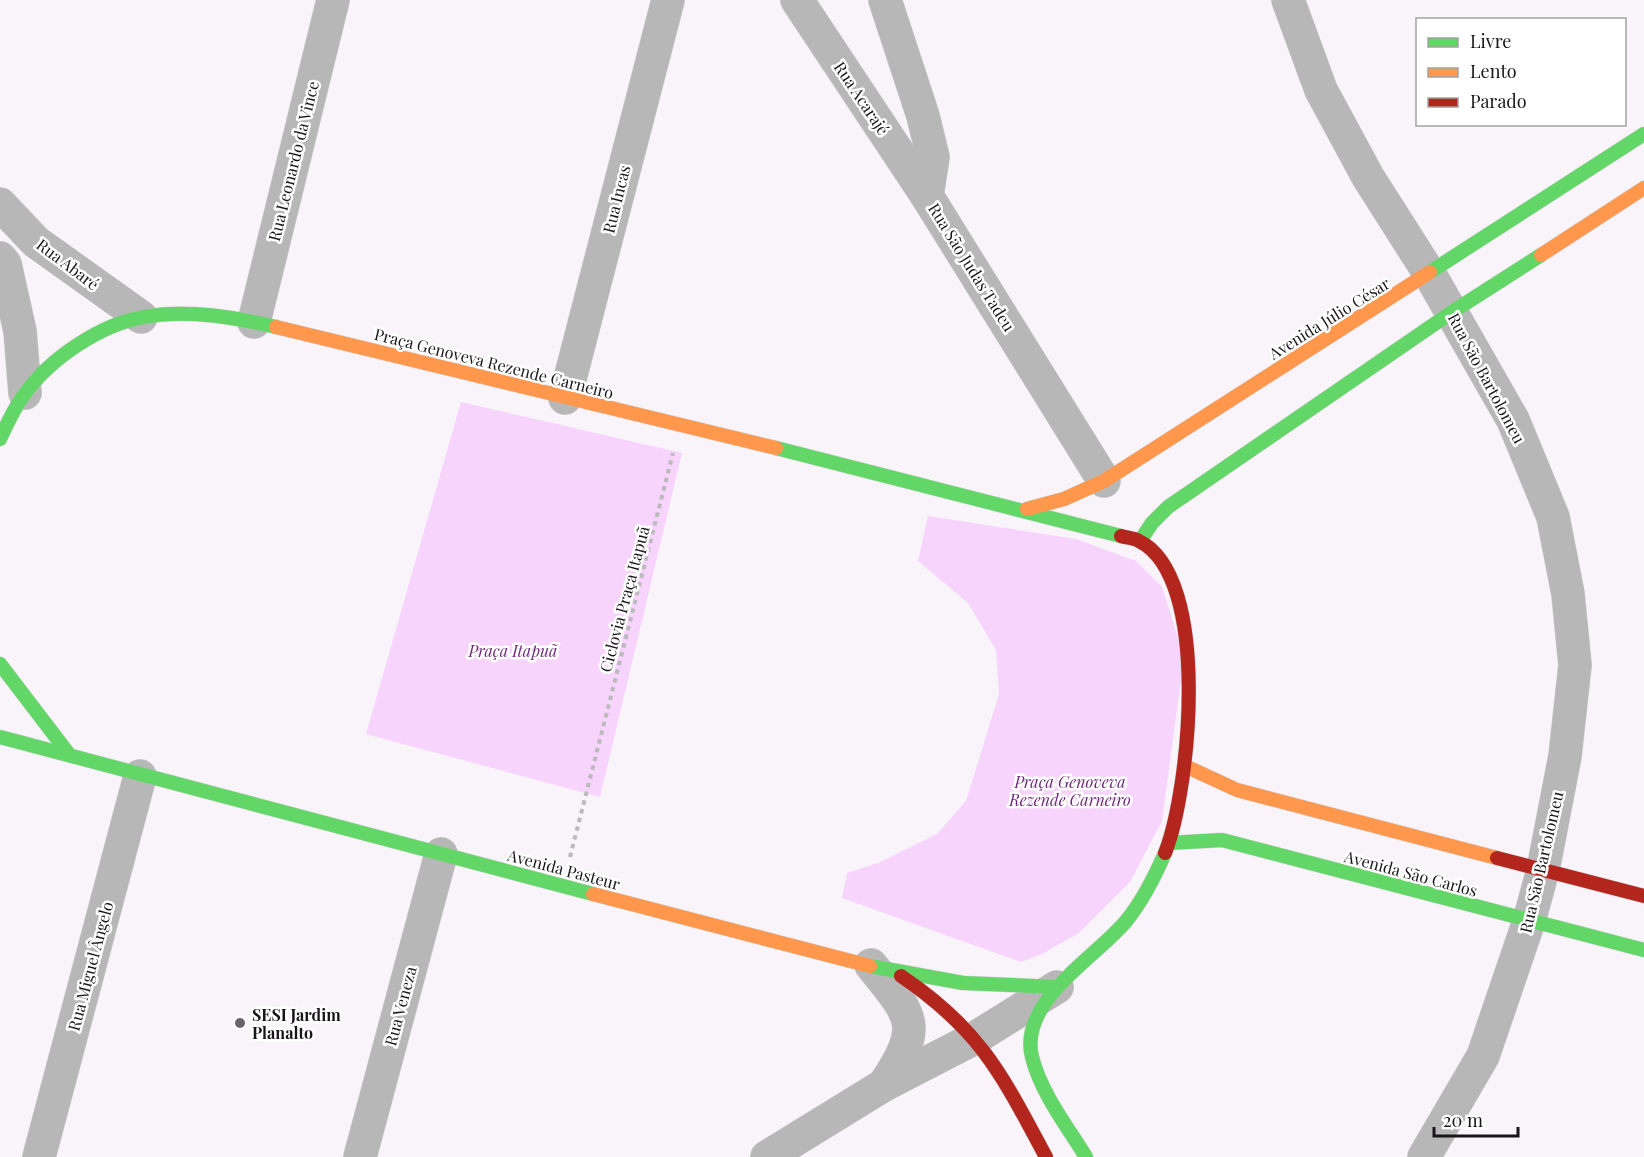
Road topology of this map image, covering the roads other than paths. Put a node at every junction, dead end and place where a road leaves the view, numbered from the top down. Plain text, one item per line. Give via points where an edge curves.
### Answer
1 (333, 0) edge
2 (668, 0) edge
3 (797, 0) edge
4 (885, 0) edge
5 (1288, 0) edge
6 (1644, 134) edge
7 (1644, 188) edge
8 (927, 196) junction
9 (0, 204) edge
10 (36, 242) junction
11 (2, 261) edge
12 (1430, 273) junction
13 (1452, 312) junction
14 (141, 317) junction
15 (254, 322) junction
16 (565, 398) junction
17 (13, 400) edge
18 (0, 439) edge
19 (1104, 481) junction
20 (1024, 510) junction
21 (1140, 541) junction
22 (0, 664) edge
23 (0, 737) edge
24 (68, 753) junction
25 (1185, 766) junction
26 (140, 776) junction
27 (1169, 843) junction
28 (441, 854) junction
29 (1543, 870) junction
30 (1644, 896) edge
31 (1529, 921) junction
32 (1644, 950) edge
33 (883, 968) junction
34 (1057, 987) junction
35 (975, 1038) junction
36 (884, 1084) junction
37 (39, 1157) edge
38 (360, 1157) edge
39 (767, 1157) edge
40 (1046, 1157) edge
41 (1086, 1157) edge
42 (1424, 1157) edge

1 - 15 street, Rua Leonardo da Vince
2 - 16 street, Rua Incas
3 - 8 street, Rua Acarajé
4 - 8 street, Rua São Judas Tadeu via 933,157
5 - 12 street, Rua São Bartolomeu via 1321,90 1368,177
6 - 12 main road, Avenida Júlio César
7 - 13 main road
8 - 19 street, Rua São Judas Tadeu
9 - 10 street, Rua Abaré
10 - 11 street
10 - 14 street, Rua Abaré
11 - 17 street via 20,331
12 - 13 street, Rua São Bartolomeu
12 - 19 main road, Avenida Júlio César
13 - 21 main road via 1168,507
13 - 29 street, Rua São Bartolomeu via 1518,431 1553,517 1569,594 1575,665 1565,756
14 - 15 main road, Praça Genoveva Rezende Carneiro via 210,316
14 - 17 main road, Praça Genoveva Rezende Carneiro via 77,348
15 - 16 main road, Praça Genoveva Rezende Carneiro
16 - 20 main road, Praça Genoveva Rezende Carneiro
17 - 18 main road, Praça Genoveva Rezende Carneiro
19 - 20 main road, Avenida Júlio César via 1064,500
20 - 21 main road
21 - 25 main road via 1169,575 1186,633 1190,670
22 - 24 main road
23 - 24 main road, Avenida Pasteur
24 - 26 main road, Avenida Pasteur
25 - 27 main road
25 - 29 main road via 1237,790
26 - 28 main road, Avenida Pasteur
26 - 37 street, Rua Miguel Ângelo
27 - 31 main road, Avenida São Carlos via 1222,840
27 - 34 main road via 1128,920
28 - 33 main road, Avenida Pasteur
28 - 38 street, Rua Veneza
29 - 30 main road
29 - 31 street, Rua São Bartolomeu
31 - 32 main road, Avenida São Carlos
31 - 42 street, Rua São Bartolomeu via 1483,1056
33 - 34 main road, Avenida Pasteur via 974,985
33 - 35 main road via 937,1000
33 - 36 street via 910,1024 898,1063
34 - 35 street
34 - 41 main road via 1033,1025 1030,1047 1040,1080
35 - 36 street
35 - 40 main road
36 - 39 street

